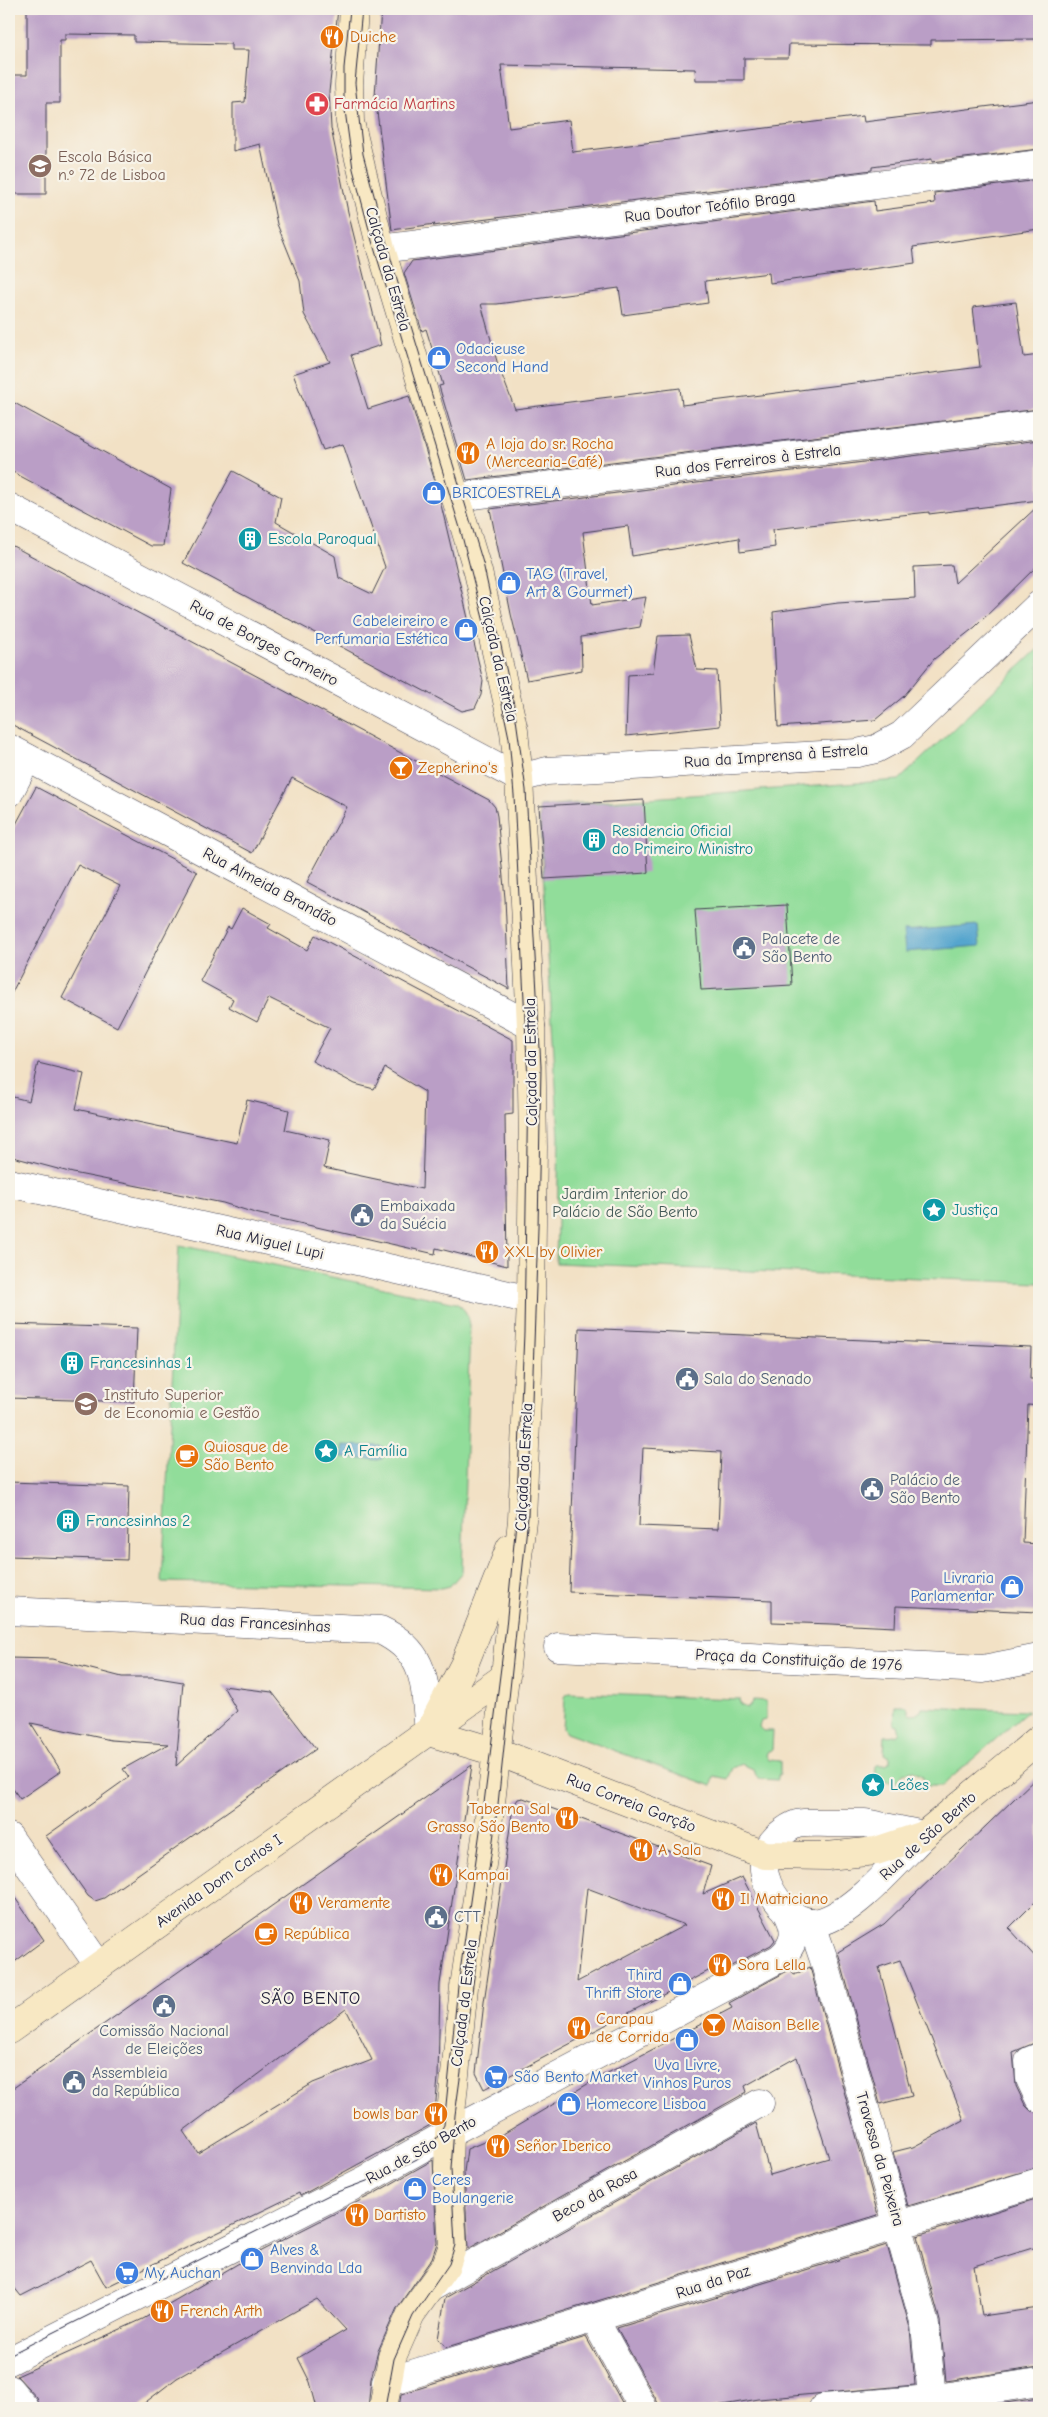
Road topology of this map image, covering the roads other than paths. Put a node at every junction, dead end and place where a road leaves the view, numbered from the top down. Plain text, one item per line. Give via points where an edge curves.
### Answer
1 (354, 9) edge
2 (1039, 164) edge
3 (380, 249) junction
4 (1039, 424) edge
5 (457, 497) junction
6 (9, 507) edge
7 (1039, 605) edge
8 (18, 753) edge
9 (519, 778) junction
10 (9, 792) edge
11 (531, 1026) junction
12 (9, 1183) edge
13 (530, 1300) junction
14 (522, 1520) junction
15 (9, 1611) edge
16 (558, 1647) dead end
17 (1039, 1658) edge
18 (506, 1676) junction
19 (429, 1732) junction
20 (1039, 1739) edge
21 (497, 1752) junction
22 (924, 1835) junction
23 (9, 1837) edge
24 (765, 1855) junction
25 (786, 1910) junction
26 (811, 1922) junction
27 (99, 1966) junction
28 (9, 2030) edge
29 (1034, 2059) edge
30 (1039, 2098) edge
31 (760, 2103) dead end
32 (449, 2133) junction
33 (1039, 2182) edge
34 (898, 2224) junction
35 (430, 2288) junction
36 (595, 2320) junction
37 (9, 2360) edge
38 (1039, 2382) edge
39 (9, 2389) edge
40 (384, 2395) edge
41 (932, 2404) edge
42 (25, 2408) edge
43 (643, 2408) edge
44 (823, 2408) edge

1 - 3 main road, Calçada da Estrela via 348,85 350,122
2 - 3 street, Rua Doutor Teófilo Braga
3 - 5 main road, Calçada da Estrela
4 - 5 street, Rua dos Ferreiros à Estrela
5 - 9 main road, Calçada da Estrela via 507,695
6 - 9 street, Rua de Borges Carneiro
7 - 9 street, Rua da Imprensa à Estrela via 902,735 876,749 857,753 547,771
8 - 10 street
8 - 11 street, Rua Almeida Brandão
9 - 11 main road, Calçada da Estrela
11 - 13 main road, Calçada da Estrela
12 - 13 street, Rua Miguel Lupi
13 - 14 main road, Calçada da Estrela
14 - 18 main road, Calçada da Estrela
14 - 19 main road, Avenida Dom Carlos I via 464,1665
15 - 19 street, Rua das Francesinhas via 380,1630 397,1638 418,1664 426,1684
16 - 17 street, Praça da Constituição de 1976 via 983,1669
18 - 19 main road, Avenida Dom Carlos I
18 - 21 main road, Calçada da Estrela
19 - 21 main road
19 - 27 main road, Avenida Dom Carlos I
20 - 22 main road, Rua de São Bento
21 - 24 main road, Rua Correia Garção
21 - 32 main road, Calçada da Estrela via 464,1987
22 - 24 main road, Rua Correia Garção via 876,1851 827,1856
22 - 26 street, Rua de São Bento via 851,1904 823,1921
23 - 27 street
24 - 25 street via 764,1874
25 - 26 street
25 - 32 street, Rua de São Bento via 793,1923 793,1944 780,1958
26 - 34 street, Travessa da Peixeira
27 - 28 main road, Avenida Dom Carlos I
29 - 30 street via 1030,2079
31 - 35 street, Beco da Rosa
32 - 35 main road, Calçada da Estrela via 453,2245 446,2265
32 - 37 street, Rua de São Bento via 331,2198
33 - 34 street, Rua da Paz
34 - 36 street, Rua da Paz
34 - 41 street, Travessa da Peixeira via 925,2325
35 - 40 main road, Calçada da Estrela via 411,2314 392,2358
36 - 40 street, Rua da Paz
36 - 43 street
38 - 41 street
39 - 42 street
41 - 44 street

